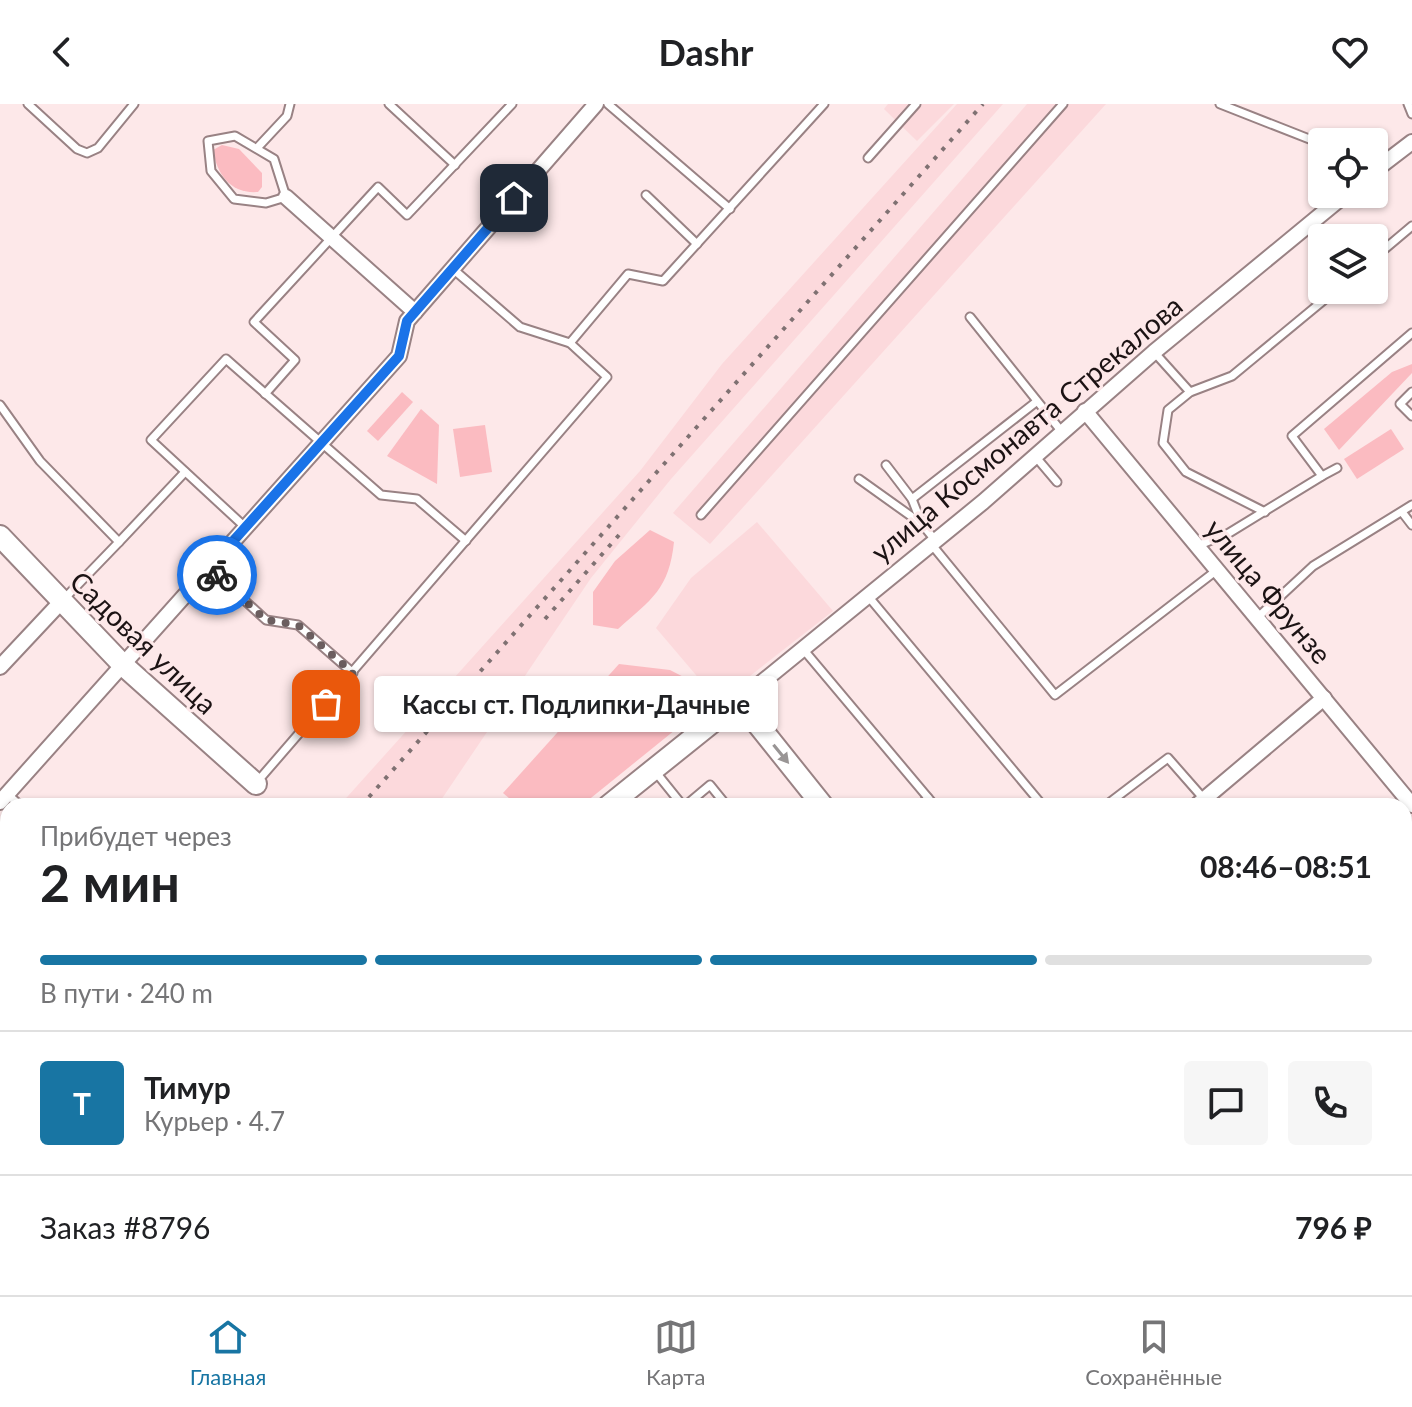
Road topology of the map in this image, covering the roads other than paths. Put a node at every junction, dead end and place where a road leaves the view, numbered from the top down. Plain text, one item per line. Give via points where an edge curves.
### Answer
1 (28, 104) edge
2 (134, 104) edge
3 (290, 104) edge
4 (389, 104) edge
5 (512, 104) edge
6 (596, 104) edge
7 (608, 104) edge
8 (824, 104) edge
9 (916, 104) edge
10 (1063, 104) edge
11 (1220, 104) edge
12 (1408, 104) edge
13 (1412, 114) edge
14 (1308, 139) edge
15 (1412, 142) edge
16 (258, 147) junction
17 (868, 158) dead end
18 (1388, 159) edge
19 (455, 165) junction
20 (646, 195) dead end
21 (286, 197) junction
22 (1329, 208) edge
23 (730, 209) junction
24 (1412, 226) edge
25 (331, 237) junction
26 (697, 244) junction
27 (1388, 246) edge
28 (453, 269) junction
29 (1319, 304) edge
30 (415, 312) junction
31 (970, 317) dead end
32 (1412, 333) edge
33 (570, 343) junction
34 (1154, 352) junction
35 (1190, 392) junction
36 (1412, 392) edge
37 (265, 394) junction
38 (1036, 402) junction
39 (0, 405) edge
40 (1085, 411) junction
41 (1412, 416) edge
42 (1062, 432) junction
43 (320, 443) junction
44 (1035, 456) junction
45 (886, 465) dead end
46 (1337, 468) dead end
47 (185, 472) junction
48 (1322, 476) junction
49 (859, 479) dead end
50 (1057, 482) dead end
51 (912, 499) junction
52 (1412, 505) edge
53 (1265, 512) junction
54 (1402, 512) junction
55 (701, 515) dead end
56 (922, 524) junction
57 (1412, 525) edge
58 (246, 527) junction
59 (0, 536) edge
60 (466, 541) junction
61 (119, 542) junction
62 (934, 543) junction
63 (1197, 546) junction
64 (209, 568) junction
65 (1217, 570) junction
66 (868, 596) junction
67 (60, 603) junction
68 (1257, 618) junction
69 (803, 649) junction
70 (124, 666) junction
71 (0, 667) edge
72 (353, 673) junction
73 (1324, 698) junction
74 (739, 701) junction
75 (654, 770) junction
76 (256, 784) joint
77 (4, 798) edge
78 (618, 798) edge
79 (677, 798) edge
80 (694, 798) edge
81 (721, 798) edge
82 (817, 798) edge
83 (928, 798) edge
84 (1036, 798) edge
85 (1116, 798) edge
86 (1197, 798) edge
87 (1205, 798) edge
88 (1406, 798) edge

1 - 2 lane via 87,153 98,148
3 - 16 lane via 287,116
4 - 19 lane
5 - 19 lane
6 - 28 street
7 - 23 lane
8 - 23 lane
9 - 17 lane
10 - 55 lane
11 - 14 lane
12 - 13 lane
15 - 18 street
16 - 21 lane via 274,159
16 - 21 lane via 235,136 208,141 211,171 234,199 266,203
19 - 25 lane via 407,215 378,187
20 - 26 lane
21 - 25 street
22 - 34 street, улица Космонавта Стрекалова
23 - 26 lane
24 - 27 lane
25 - 30 street
25 - 37 lane via 254,322 295,360
26 - 33 lane via 663,281 628,274
28 - 30 street
28 - 33 lane via 520,327
29 - 35 lane via 1232,376
30 - 43 street via 407,321 399,356
31 - 38 lane
32 - 48 lane via 1292,436
33 - 60 lane via 607,377
34 - 35 lane
34 - 40 street, улица Космонавта Стрекалова
35 - 53 lane via 1168,410 1163,443 1186,472
36 - 41 lane via 1400,404
37 - 43 lane
37 - 47 lane via 226,359 151,440
38 - 42 lane
38 - 51 lane
39 - 61 lane via 40,461
40 - 42 street, улица Космонавта Стрекалова
40 - 63 street, улица Фрунзе
42 - 44 street, улица Космонавта Стрекалова
43 - 58 street
43 - 60 lane via 381,495 417,499
44 - 50 lane
44 - 62 street, улица Космонавта Стрекалова
45 - 51 lane
46 - 48 lane
47 - 58 lane
47 - 61 lane
48 - 53 lane
49 - 56 lane
51 - 56 lane
52 - 54 lane
53 - 63 lane
54 - 57 lane
54 - 68 lane via 1313,566
56 - 62 lane
58 - 64 street
59 - 67 street, Садовая улица
60 - 72 lane
61 - 67 lane
62 - 65 lane via 1055,695
62 - 66 street, улица Космонавта Стрекалова
63 - 65 street, улица Фрунзе
64 - 70 street
64 - 72 lane via 266,620 298,625
65 - 68 street, улица Фрунзе
66 - 69 street, улица Космонавта Стрекалова
66 - 84 lane
67 - 70 street, Садовая улица
67 - 71 street
68 - 73 street, улица Фрунзе
69 - 74 street, улица Космонавта Стрекалова
69 - 83 lane
70 - 76 street, Садовая улица
70 - 77 street
72 - 76 lane
73 - 87 street
73 - 88 street, улица Фрунзе
74 - 75 street
74 -> 82 street
75 - 78 street
75 - 79 lane
80 - 81 lane via 710,785
85 - 86 lane via 1168,758

